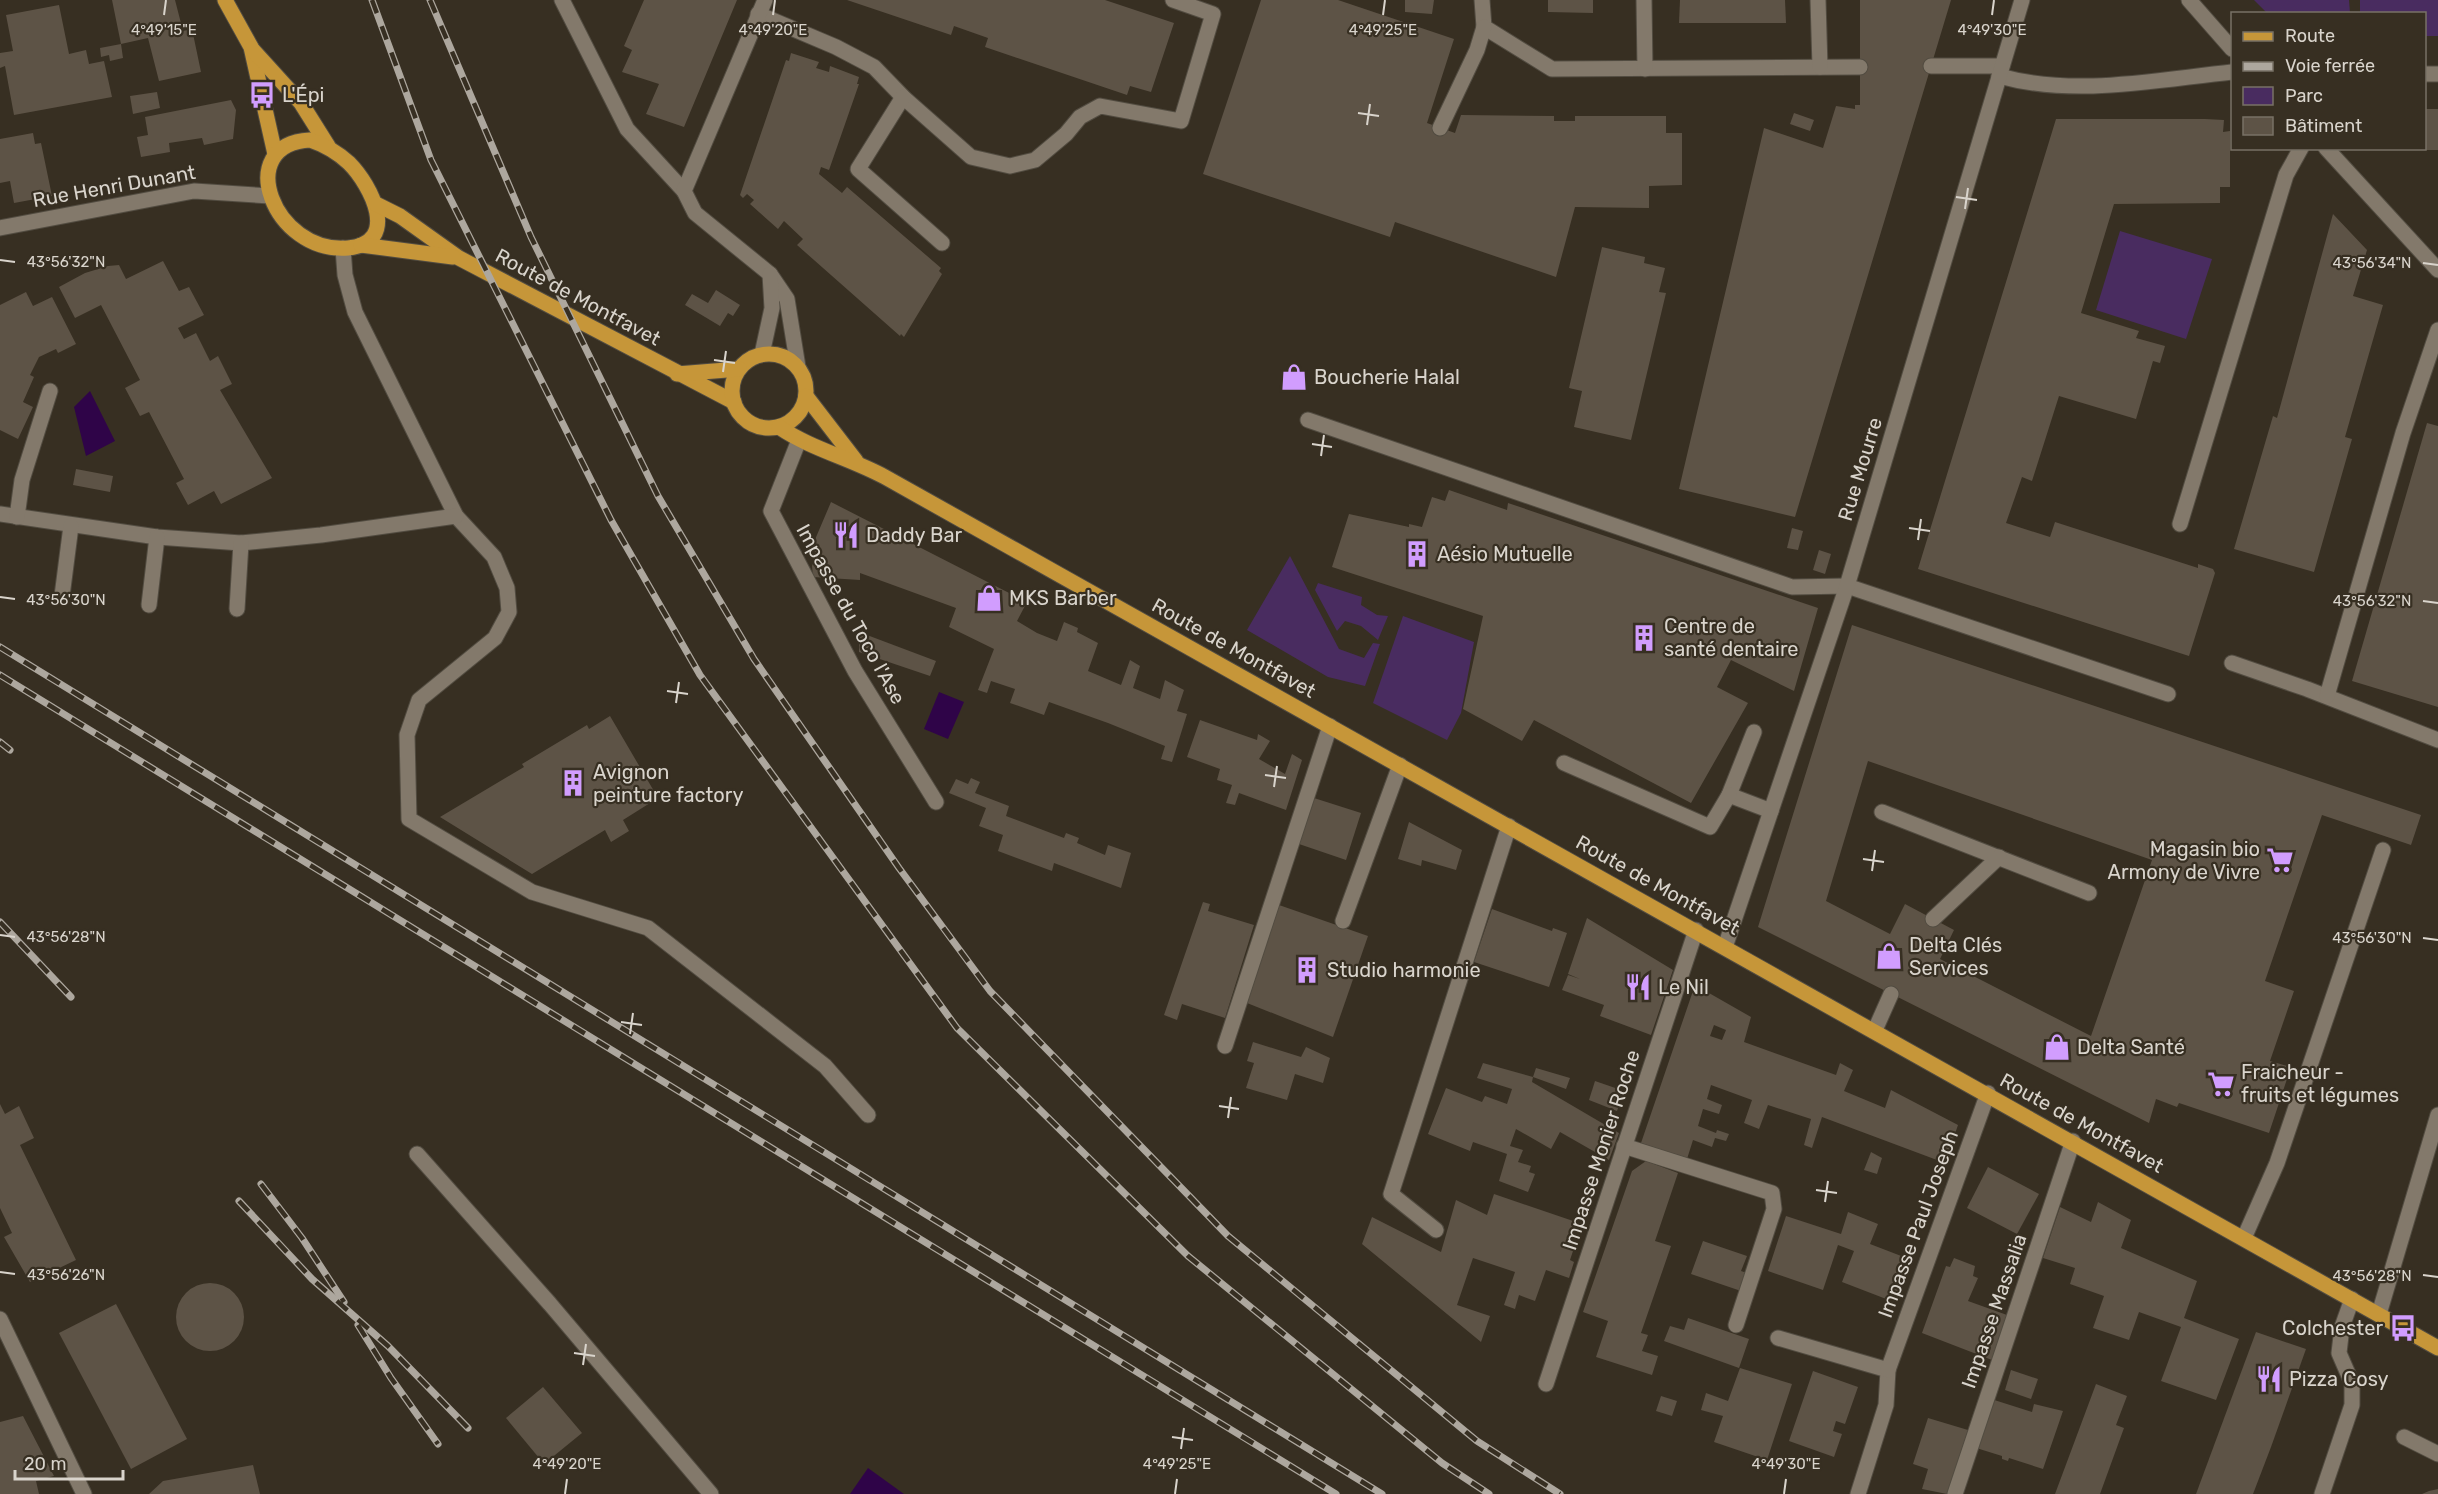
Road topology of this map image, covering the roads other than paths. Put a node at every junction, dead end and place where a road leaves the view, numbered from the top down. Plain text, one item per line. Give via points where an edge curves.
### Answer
1 (225, 0) edge
2 (562, 0) edge
3 (765, 0) edge
4 (1173, 0) edge
5 (1482, 0) edge
6 (1644, 0) edge
7 (1818, 0) edge
8 (2022, 0) edge
9 (2189, 0) edge
10 (758, 14) junction
11 (1484, 27) junction
12 (250, 48) junction
13 (2231, 48) edge
14 (1931, 66) dead end
15 (1820, 67) junction
16 (1860, 67) dead end
17 (1645, 69) junction
18 (2000, 71) junction
19 (2231, 72) edge
20 (903, 97) junction
21 (1440, 128) dead end
22 (328, 146) junction
23 (2300, 150) edge
24 (2327, 150) edge
25 (275, 154) junction
26 (684, 191) junction
27 (270, 196) junction
28 (376, 204) junction
29 (0, 228) edge
30 (942, 243) dead end
31 (361, 245) junction
32 (343, 248) junction
33 (459, 258) junction
34 (2438, 270) edge
35 (770, 274) junction
36 (2438, 330) edge
37 (762, 354) junction
38 (798, 367) junction
39 (739, 369) junction
40 (677, 374) junction
41 (50, 391) dead end
42 (806, 396) junction
43 (734, 402) junction
44 (1308, 420) dead end
45 (779, 427) junction
46 (799, 440) junction
47 (856, 461) junction
48 (0, 514) edge
49 (456, 516) junction
50 (17, 517) junction
51 (2180, 524) dead end
52 (71, 526) junction
53 (157, 537) junction
54 (242, 543) junction
55 (1847, 586) junction
56 (62, 596) dead end
57 (149, 605) dead end
58 (237, 609) dead end
59 (2232, 663) dead end
60 (2168, 693) dead end
61 (2327, 696) junction
62 (1330, 726) junction
63 (1754, 732) dead end
64 (2438, 740) edge
65 (1563, 764) dead end
66 (1400, 765) junction
67 (1729, 795) junction
68 (936, 802) dead end
69 (1771, 812) junction
70 (1882, 812) dead end
71 (1509, 826) junction
72 (2383, 850) dead end
73 (1999, 857) junction
74 (2090, 893) dead end
75 (1933, 919) dead end
76 (1342, 921) dead end
77 (1696, 930) junction
78 (1725, 946) junction
79 (1892, 994) dead end
80 (1875, 1030) junction
81 (1225, 1046) dead end
82 (1988, 1093) junction
83 (868, 1115) dead end
84 (2438, 1115) edge
85 (2073, 1141) junction
86 (1624, 1146) junction
87 (417, 1155) dead end
88 (1436, 1230) dead end
89 (2244, 1238) junction
90 (2352, 1299) junction
91 (2379, 1314) junction
92 (0, 1319) edge
93 (1736, 1325) dead end
94 (1778, 1338) dead end
95 (2438, 1348) edge
96 (1888, 1370) junction
97 (1546, 1384) dead end
98 (2404, 1437) dead end
99 (2438, 1454) edge
100 (84, 1494) edge
101 (711, 1494) edge
102 (1858, 1494) edge
103 (1954, 1494) edge
104 (2322, 1494) edge

1 - 12 main road
2 - 26 street via 627,129
3 - 10 street
4 - 20 street via 1213,14 1181,121 1100,106 1080,117 1035,160 1010,166 971,157
5 - 11 street
6 - 17 street
7 - 15 street
8 - 18 street, Rue Mourre
9 - 13 street
10 - 20 street via 874,66
10 - 26 street
11 - 17 street via 1552,69
11 - 21 street
12 - 22 main road via 301,103
12 - 25 main road
14 - 18 street
15 - 16 street
15 - 17 street
18 - 19 street via 2021,82 2079,88
18 - 55 street, Rue Mourre
20 - 30 street via 858,169
22 - 25 main road via 310,140 295,141
22 - 28 main road via 350,164
23 - 51 street via 2286,175
24 - 34 street
25 - 27 main road via 269,168
26 - 35 street via 695,213
27 - 29 street, Rue Henri Dunant via 194,191
27 - 32 main road via 282,219 299,237 314,245
28 - 31 main road via 376,231
28 - 33 main road, Route de Montfavet via 400,216
31 - 32 main road
31 - 33 main road, Route de Montfavet
32 - 49 street via 345,275 355,312
33 - 40 main road, Route de Montfavet
35 - 37 street via 772,308
35 - 38 street via 787,299
36 - 61 street via 2403,433
37 - 38 main road via 782,355
37 - 39 main road
38 - 42 main road via 805,381
39 - 40 main road
39 - 43 main road via 732,385
40 - 43 main road, Route de Montfavet
41 - 50 street via 22,480
42 - 45 main road via 802,410
42 - 47 main road, Route de Montfavet
43 - 45 main road via 741,415 752,423 765,428
44 - 55 street via 1792,587
45 - 46 main road, Route de Montfavet
46 - 47 main road, Route de Montfavet
46 - 68 street, Impasse du Toco l'Ase via 771,511 855,671
47 - 62 main road, Route de Montfavet
48 - 50 street
49 - 54 street
49 - 83 street via 494,557 507,588 509,612 495,638 419,700 407,735 409,819 532,892 648,928 825,1066
50 - 52 street
52 - 53 street
52 - 56 street
53 - 54 street
53 - 57 street
54 - 58 street
55 - 60 street
55 - 69 street, Rue Mourre
59 - 61 street
61 - 64 street
62 - 66 main road, Route de Montfavet
62 - 81 street
63 - 67 street
65 - 67 street via 1710,827
66 - 71 main road, Route de Montfavet
66 - 76 street
67 - 69 street
69 - 78 street, Rue Mourre
70 - 73 street
71 - 77 main road, Route de Montfavet
71 - 88 street via 1391,1194
72 - 89 street via 2277,1163
73 - 74 street
73 - 75 street
77 - 78 main road, Route de Montfavet
77 - 86 street, Impasse Monier Roche
78 - 80 main road, Route de Montfavet
79 - 80 street
80 - 82 main road, Route de Montfavet
82 - 85 main road, Route de Montfavet
82 - 96 street, Impasse Paul Joseph
84 - 91 street
85 - 89 main road, Route de Montfavet
85 - 103 street, Impasse Massalia
86 - 93 street via 1772,1193 1774,1209
86 - 97 street, Impasse Monier Roche
87 - 101 street
89 - 90 main road, Route de Montfavet
90 - 91 main road, Route de Montfavet
90 - 104 street via 2342,1327 2339,1353 2352,1383 2352,1405
91 - 95 main road, Route de Montfavet
92 - 100 street
94 - 96 street
96 - 102 street, Impasse Paul Joseph via 1886,1405
98 - 99 street

